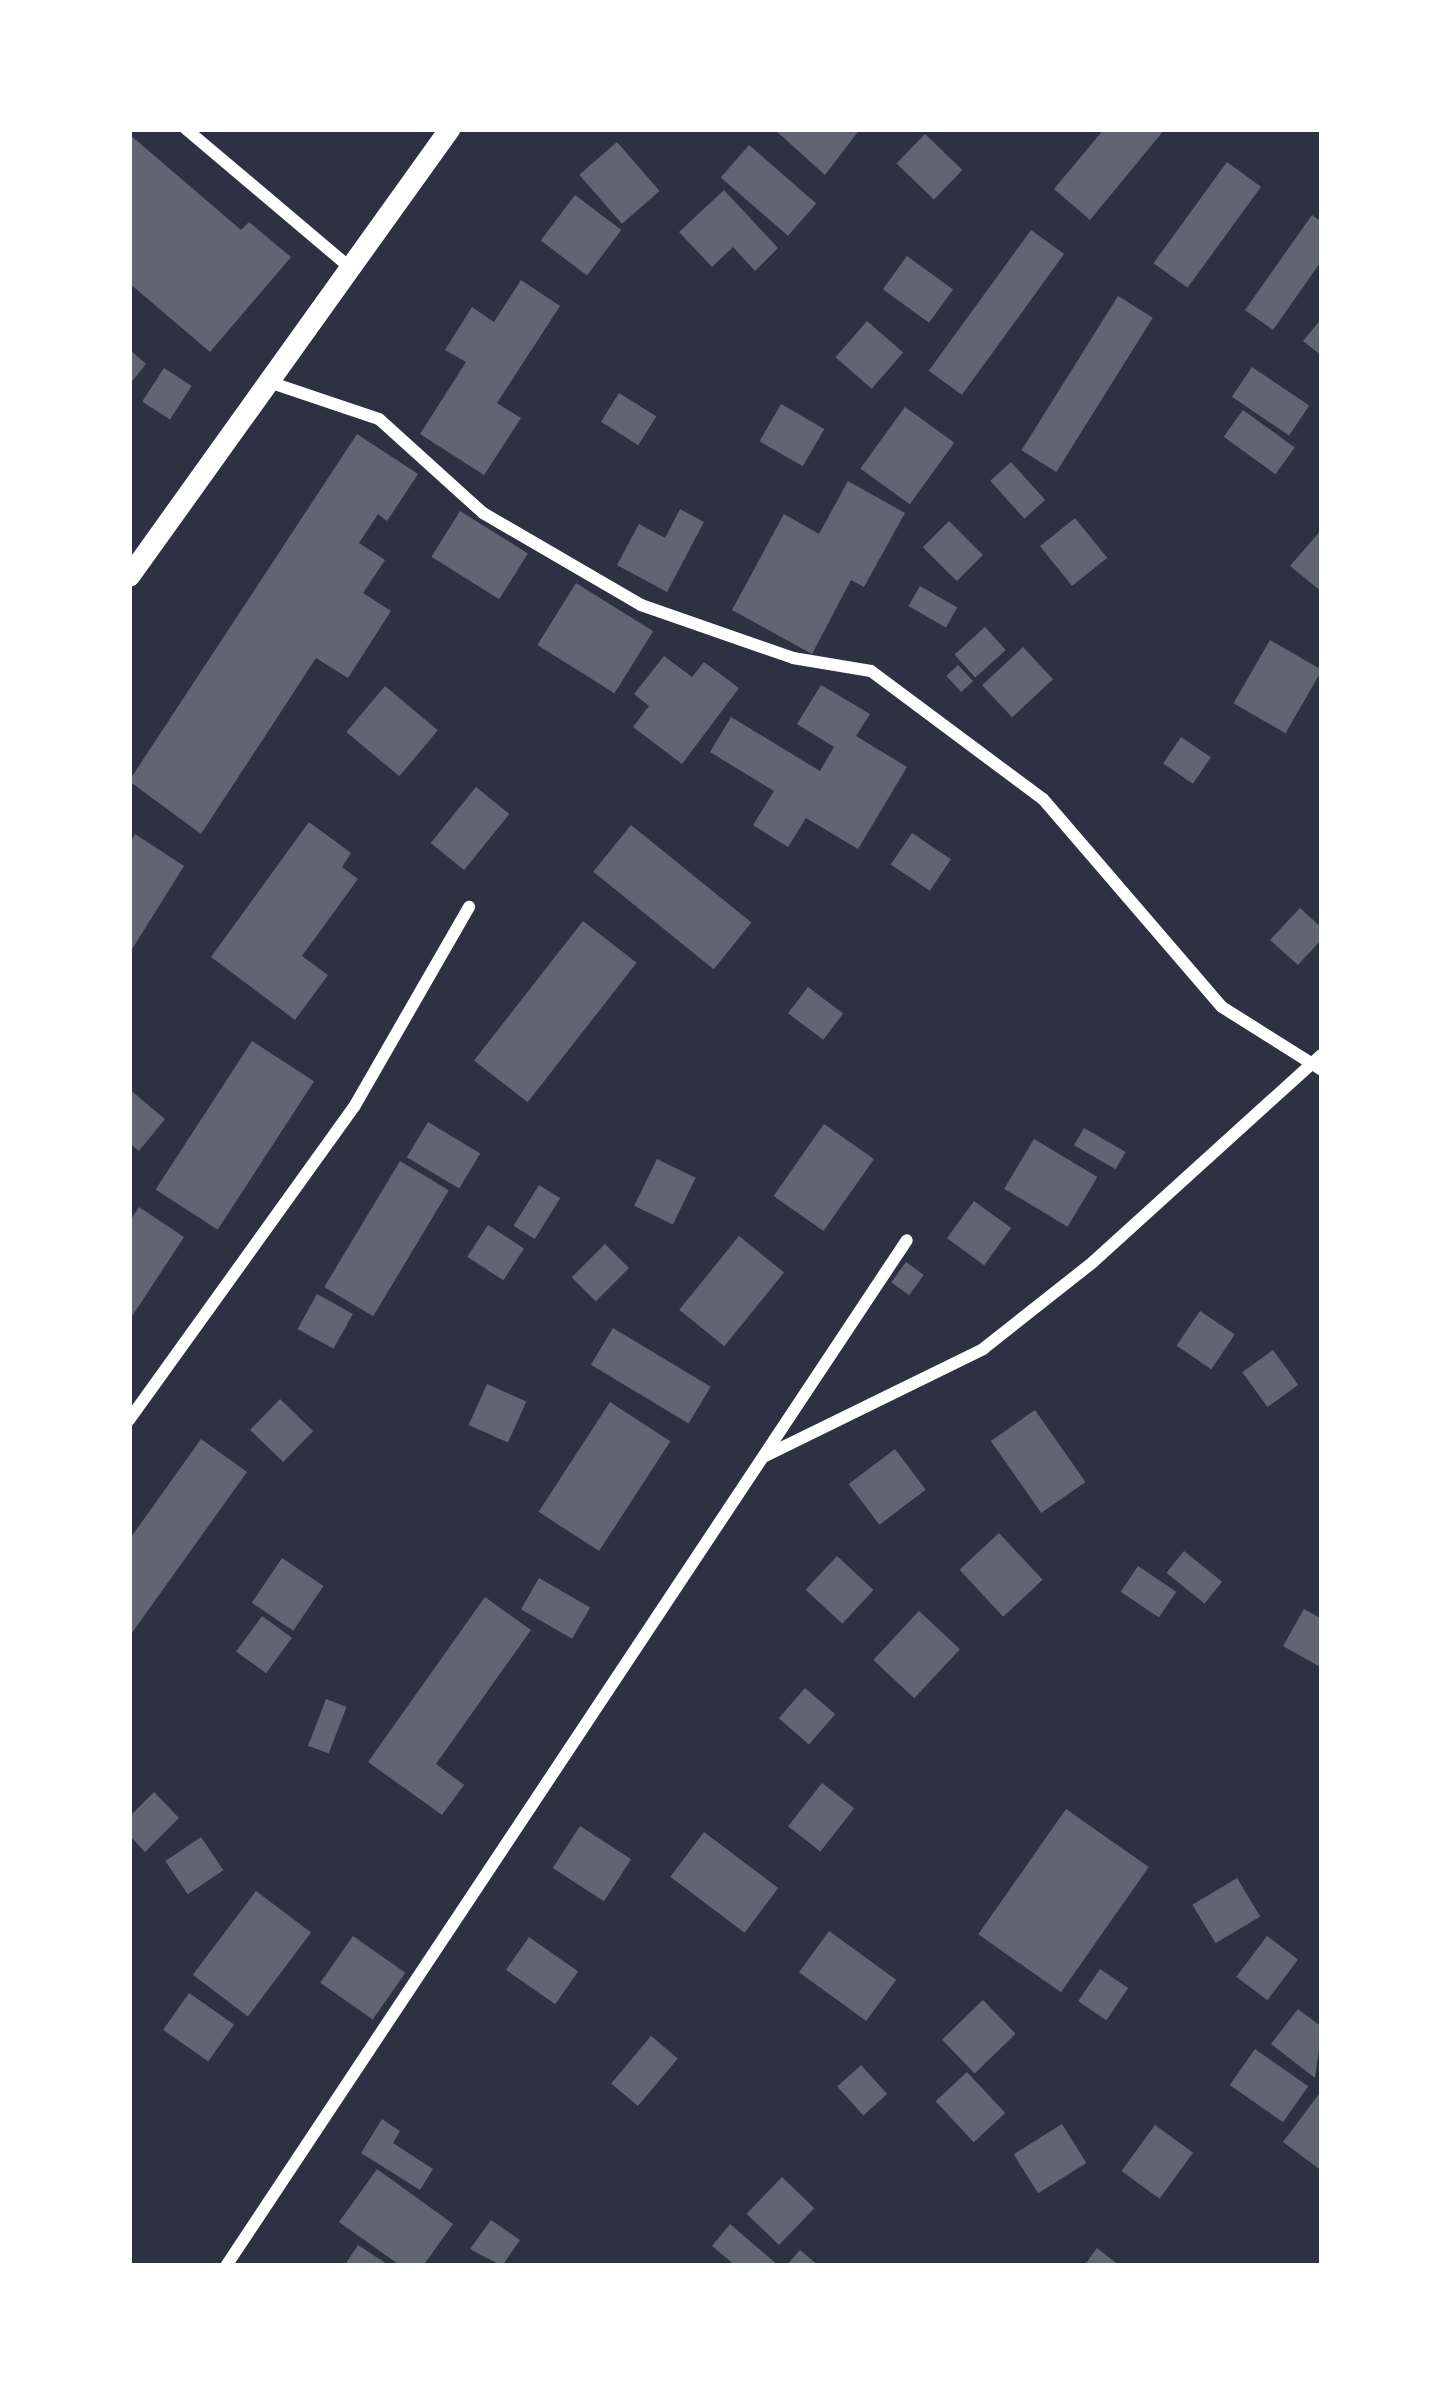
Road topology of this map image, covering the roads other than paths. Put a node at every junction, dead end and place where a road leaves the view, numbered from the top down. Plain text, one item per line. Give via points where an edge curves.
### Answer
1 (186, 129) edge
2 (449, 129) edge
3 (346, 265) junction
4 (265, 381) junction
5 (129, 576) edge
6 (470, 908) dead end
7 (1318, 1062) edge
8 (907, 1240) dead end
9 (129, 1420) edge
10 (764, 1456) junction
11 (226, 2266) edge

1 - 3 street
2 - 3 street
3 - 4 street
4 - 5 street
4 - 7 street via 380,419 483,513 641,605 793,658 871,671 981,745 1043,799 1222,1007
6 - 9 street via 354,1107
7 - 10 street via 983,1349
8 - 10 street
10 - 11 street

